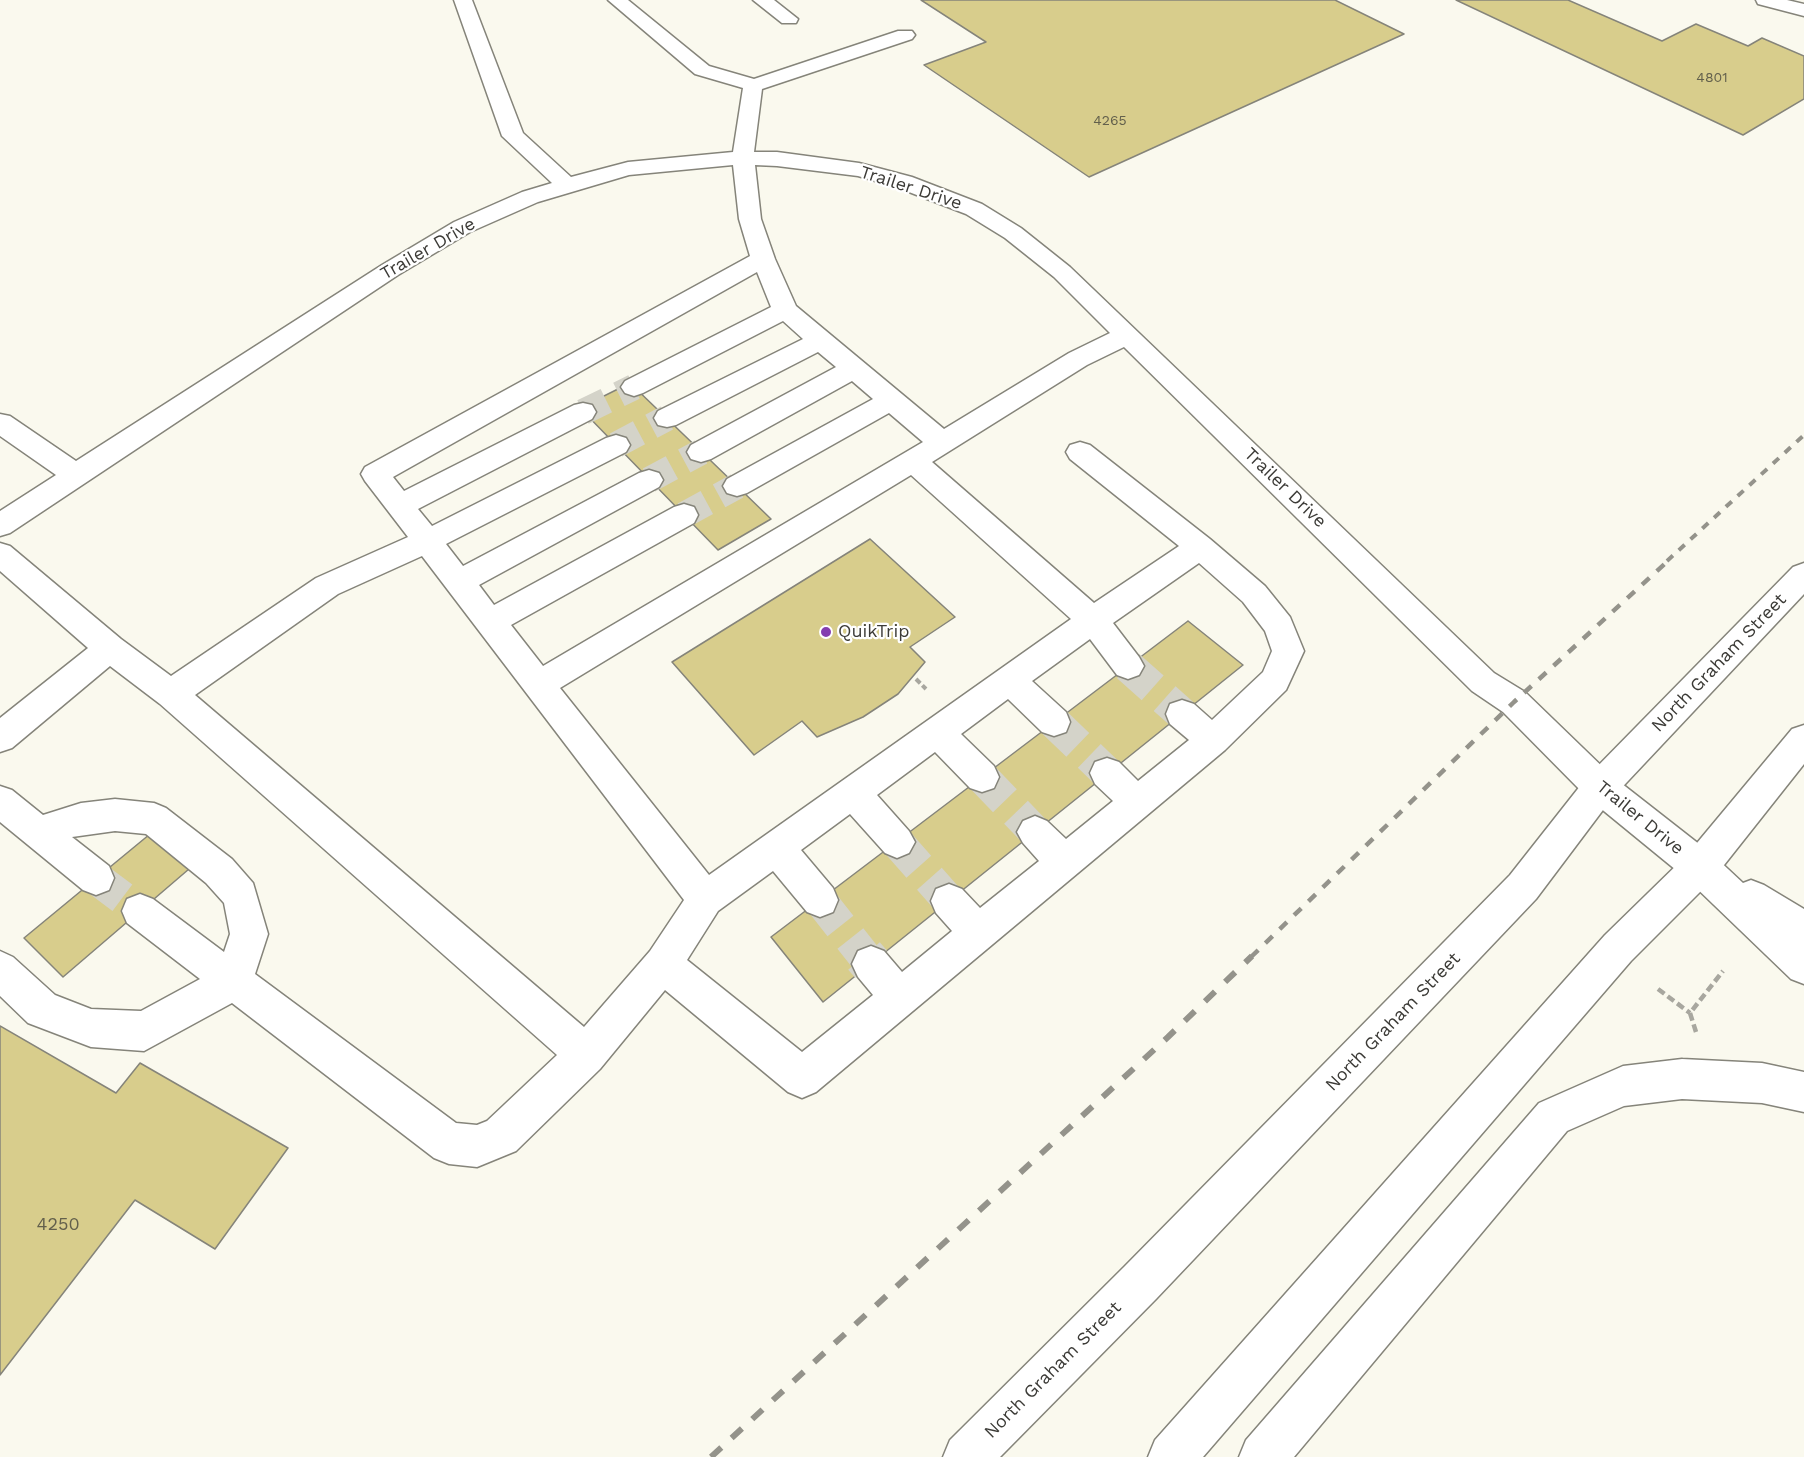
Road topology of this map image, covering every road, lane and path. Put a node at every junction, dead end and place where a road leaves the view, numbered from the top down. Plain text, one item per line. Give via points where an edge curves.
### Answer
1 (463, 0) edge
2 (617, 0) edge
3 (762, 0) edge
4 (1764, 0) edge
5 (1804, 10) edge
6 (789, 20) dead end
7 (905, 35) dead end
8 (754, 85) junction
9 (742, 158) junction
10 (567, 184) junction
11 (763, 259) junction
12 (786, 310) junction
13 (1127, 335) junction
14 (821, 340) junction
15 (855, 368) junction
16 (634, 387) tunnel mouth
17 (891, 400) junction
18 (583, 412) tunnel mouth
19 (667, 418) tunnel mouth
20 (0, 423) edge
21 (942, 443) junction
22 (616, 445) tunnel mouth
23 (701, 452) tunnel mouth
24 (1080, 452) dead end
25 (913, 461) junction
26 (76, 475) junction
27 (649, 480) tunnel mouth
28 (737, 486) tunnel mouth
29 (399, 506) junction
30 (684, 515) tunnel mouth
31 (0, 525) edge
32 (427, 542) junction
33 (1200, 548) junction
34 (0, 554) edge
35 (1804, 575) edge
36 (459, 582) junction
37 (1094, 620) junction
38 (490, 622) junction
39 (110, 648) junction
40 (1128, 666) tunnel mouth
41 (1009, 680) junction
42 (538, 685) junction
43 (171, 694) junction
44 (1182, 714) tunnel mouth
45 (1054, 722) tunnel mouth
46 (937, 732) junction
47 (0, 738) edge
48 (1804, 739) edge
49 (1213, 740) junction
50 (1107, 773) tunnel mouth
51 (982, 777) tunnel mouth
52 (1600, 787) junction
53 (853, 793) junction
54 (0, 801) edge
55 (1137, 802) junction
56 (38, 832) junction
57 (1035, 832) tunnel mouth
58 (897, 842) tunnel mouth
59 (777, 848) junction
60 (1064, 862) junction
61 (1700, 867) junction
62 (96, 878) tunnel mouth
63 (705, 899) junction
64 (820, 900) tunnel mouth
65 (949, 901) tunnel mouth
66 (140, 911) tunnel mouth
67 (1804, 929) edge
68 (978, 932) junction
69 (663, 964) junction
70 (871, 964) tunnel mouth
71 (1804, 966) edge
72 (0, 970) edge
73 (1723, 971) dead end
74 (233, 982) junction
75 (1658, 989) dead end
76 (899, 998) junction
77 (1690, 1013) junction
78 (1699, 1041) dead end
79 (586, 1055) junction
80 (1804, 1092) edge
81 (967, 1457) edge
82 (1172, 1457) edge
83 (1263, 1457) edge

1 - 10 main road via 513,136
2 - 8 main road via 702,70
3 - 6 main road
4 - 5 main road
7 - 8 main road
8 - 9 main road
9 - 10 main road, Trailer Drive via 661,164
9 - 11 main road via 750,219
9 - 13 main road, Trailer Drive via 859,170 913,185 974,209 1013,233 1062,272
10 - 26 main road, Trailer Drive via 462,227
11 - 12 main road
11 - 29 main road via 375,474
12 - 14 main road
12 - 16 main road
13 - 21 main road via 1078,359
13 - 52 main road, Trailer Drive via 1483,682 1514,702
14 - 15 main road
14 - 19 main road
15 - 17 main road
15 - 23 main road
17 - 21 main road
17 - 28 main road
18 - 29 main road
20 - 26 main road
21 - 25 main road
22 - 32 main road
24 - 33 main road
25 - 37 main road
25 - 42 main road
26 - 31 main road, Trailer Drive
27 - 36 main road
29 - 32 main road
30 - 38 main road
32 - 36 main road
32 - 43 main road via 327,586
33 - 37 main road
33 - 49 main road via 1254,594 1279,626 1288,651 1275,681
34 - 39 main road
35 - 52 main road, North Graham Street
36 - 38 main road
37 - 40 main road
37 - 41 main road
38 - 42 main road
39 - 43 main road
39 - 47 main road
41 - 45 main road
41 - 46 main road
42 - 63 main road
43 - 79 main road
44 - 49 main road
46 - 51 main road
46 - 53 main road
48 - 61 main road
49 - 55 main road
50 - 55 main road
52 - 61 main road, Trailer Drive
52 - 81 main road, North Graham Street via 1523,887
53 - 58 main road
53 - 59 main road
54 - 56 main road
55 - 60 main road
56 - 62 main road
56 - 74 main road via 81,819 115,815 154,819 191,847 240,895 249,934
57 - 60 main road
59 - 63 main road
59 - 64 main road
60 - 68 main road
61 - 67 main road
61 - 71 main road
61 - 82 main road via 1618,948
63 - 69 main road
65 - 68 main road
66 - 74 main road
68 - 76 main road
69 - 76 main road via 802,1078
69 - 79 main road
70 - 76 main road
72 - 74 main road via 42,1009 91,1028 144,1030
73 - 77 path
74 - 79 main road via 449,1143 477,1146 501,1136
75 - 77 path
77 - 78 path
80 - 83 main road via 1762,1083 1682,1079 1623,1086 1553,1117

